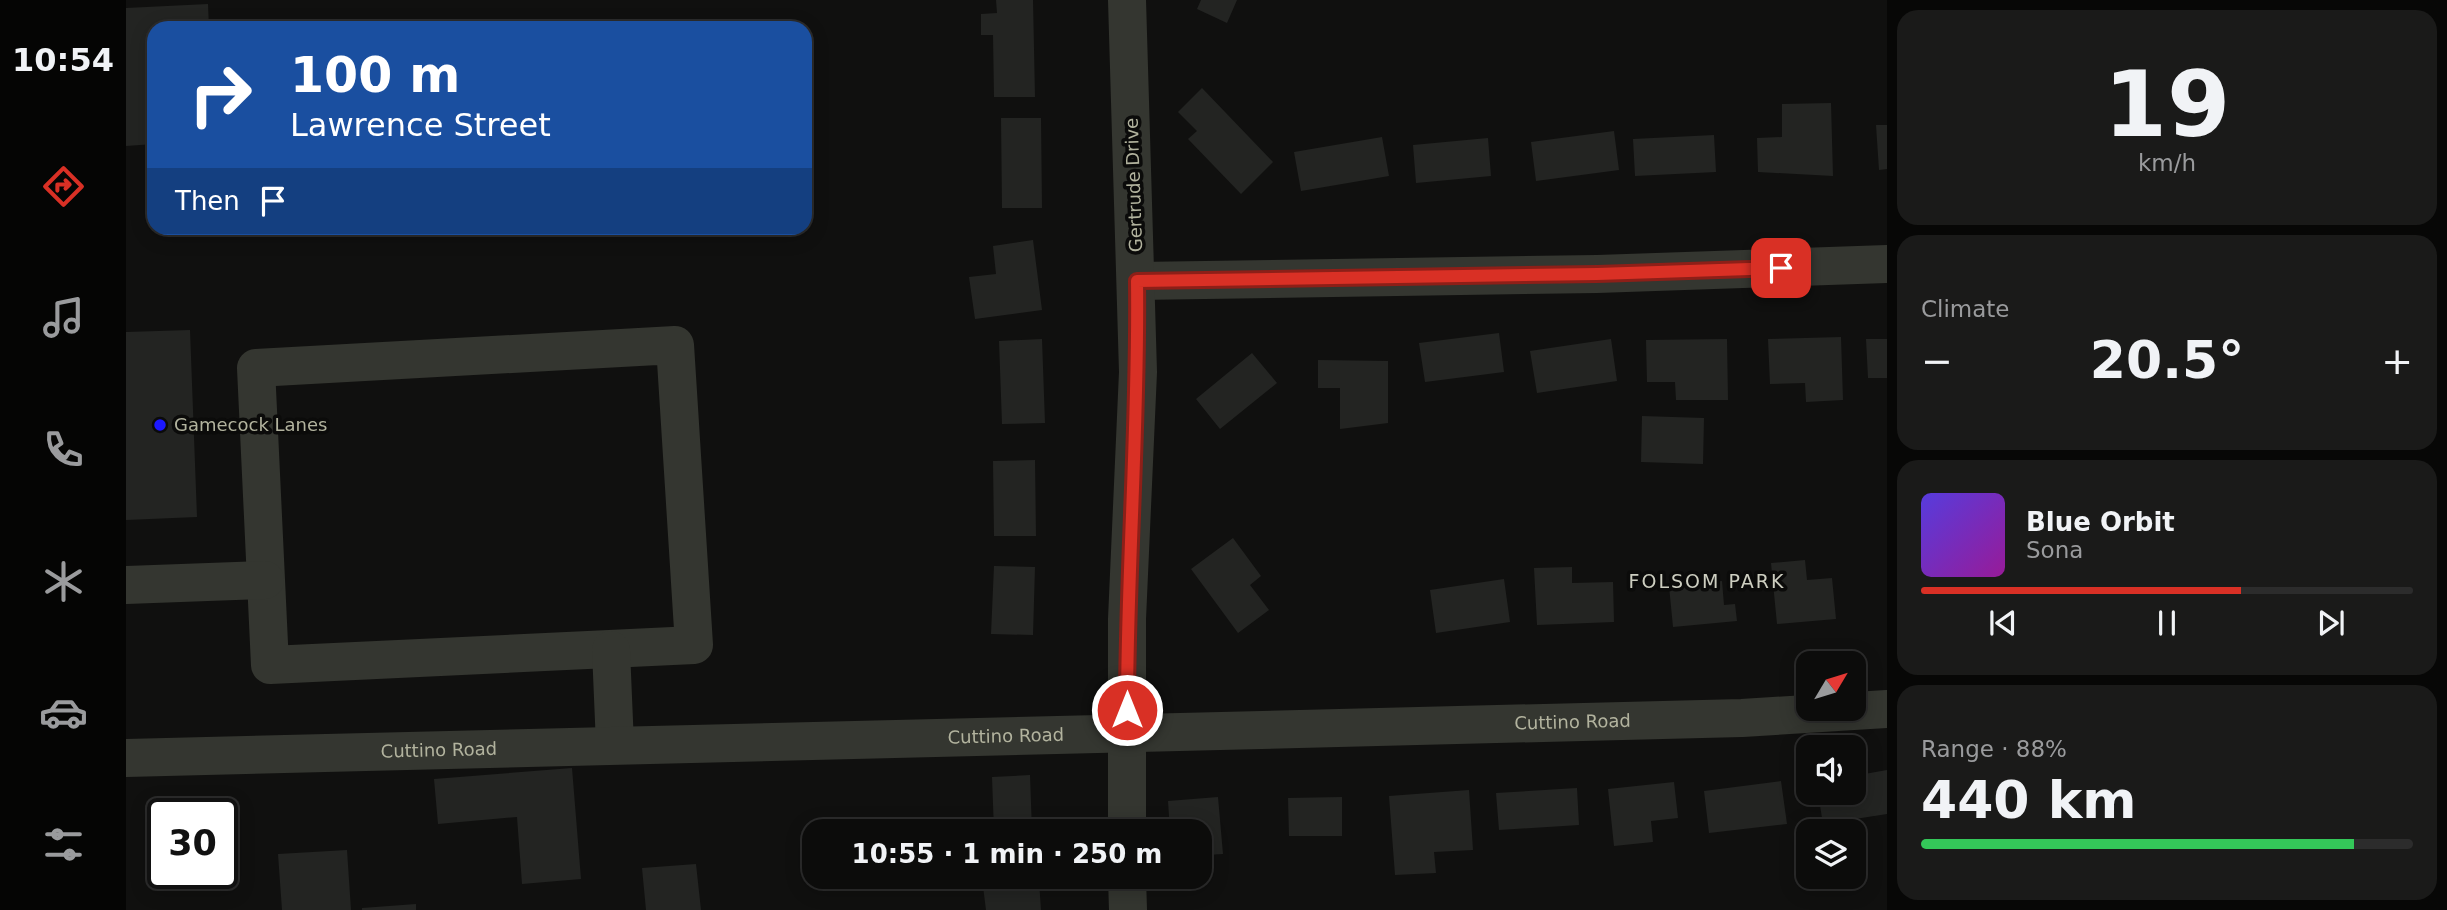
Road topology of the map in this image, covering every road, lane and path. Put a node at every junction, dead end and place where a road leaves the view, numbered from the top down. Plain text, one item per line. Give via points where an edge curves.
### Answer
1 (1127, 0) edge
2 (1887, 264) edge
3 (1137, 281) junction
4 (265, 580) junction
5 (126, 585) edge
6 (611, 650) junction
7 (1887, 709) edge
8 (1126, 732) junction
9 (615, 745) junction
10 (126, 758) edge
11 (1127, 819) edge
12 (1127, 889) edge
13 (1128, 910) edge

1 - 3 street, Gertrude Drive
2 - 3 street via 1583,275
3 - 8 street, Gertrude Drive
4 - 5 street
4 - 6 street via 270,665
4 - 6 street via 256,368 675,345 694,645
6 - 9 street
7 - 8 street, Cuttino Road via 1742,718
8 - 9 street, Cuttino Road
8 - 11 street, Gertrude Drive
9 - 10 street, Cuttino Road
12 - 13 street

